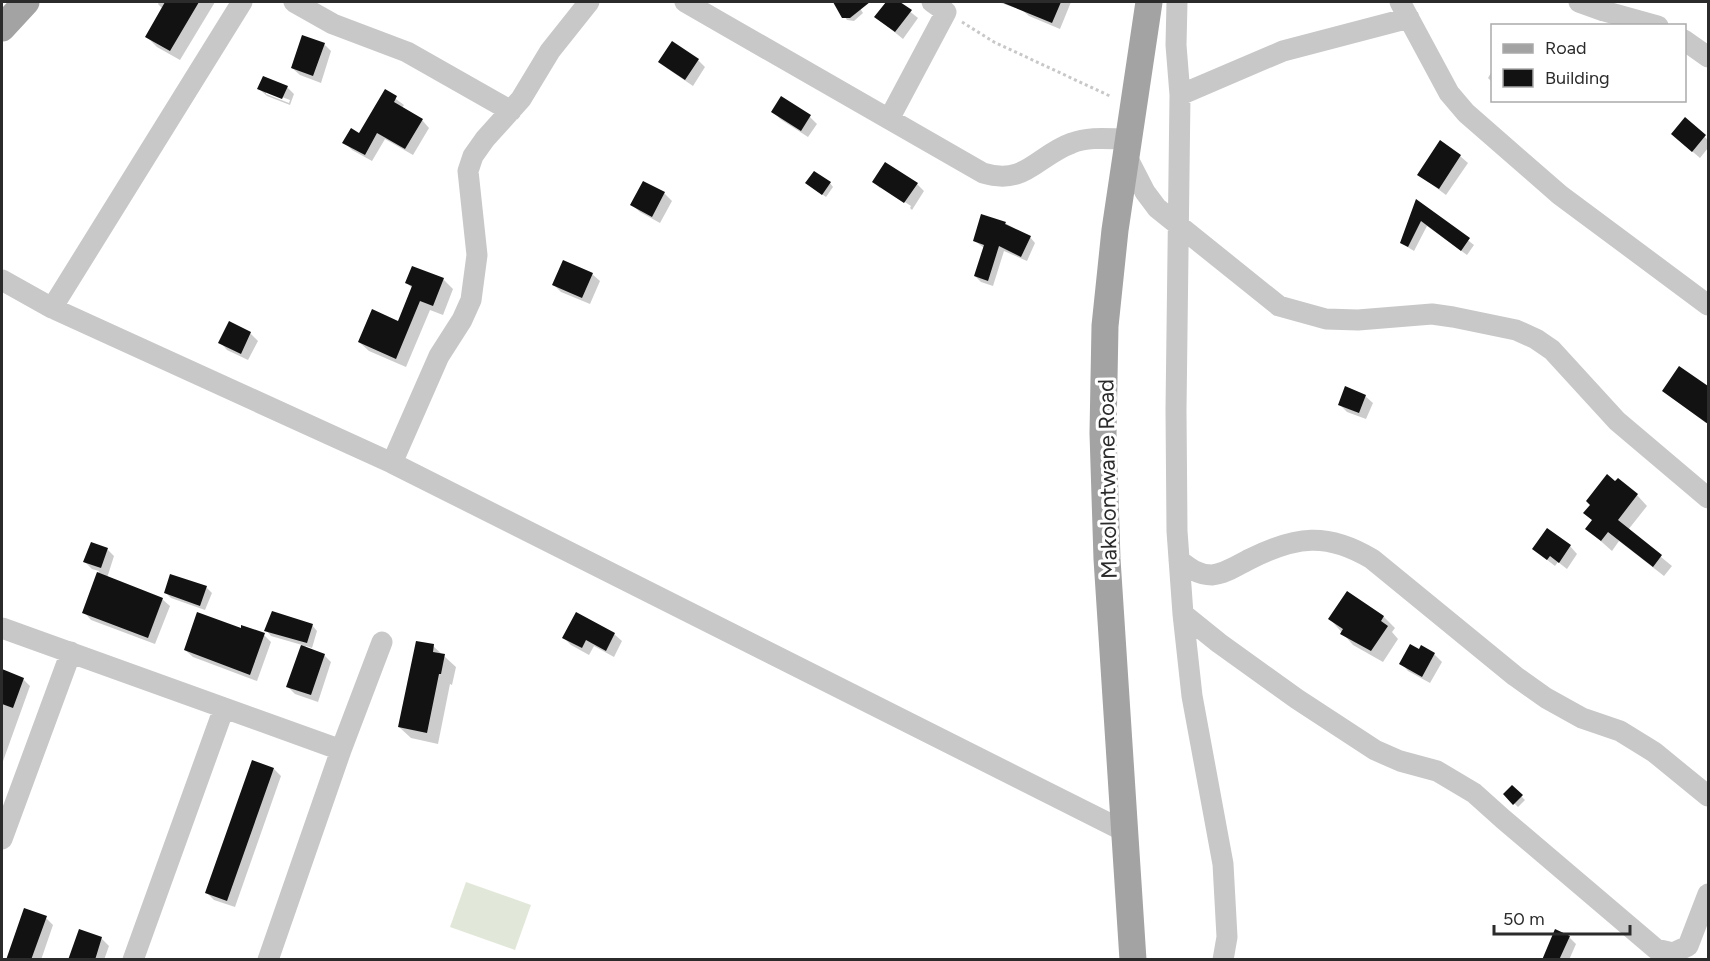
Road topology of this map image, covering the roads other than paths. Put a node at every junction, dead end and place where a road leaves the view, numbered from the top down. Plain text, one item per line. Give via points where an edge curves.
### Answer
1 (26, 2) edge
2 (242, 2) edge
3 (294, 2) edge
4 (589, 2) edge
5 (685, 2) edge
6 (1149, 2) edge
7 (1177, 2) edge
8 (1579, 2) edge
9 (1625, 2) edge
10 (939, 7) edge
11 (1404, 10) edge
12 (1651, 23) edge
13 (2, 28) edge
14 (1686, 41) edge
15 (1708, 57) edge
16 (1180, 96) junction
17 (512, 111) junction
18 (889, 119) junction
19 (1127, 147) junction
20 (1179, 227) junction
21 (2, 280) edge
22 (1708, 305) edge
23 (52, 308) junction
24 (392, 463) junction
25 (1708, 498) edge
26 (1179, 560) junction
27 (1182, 614) junction
28 (2, 628) edge
29 (382, 642) dead end
30 (71, 652) junction
31 (224, 708) junction
32 (341, 750) junction
33 (1708, 796) edge
34 (1124, 831) junction
35 (2, 839) edge
36 (1708, 894) edge
37 (133, 960) edge
38 (268, 960) edge
39 (1133, 960) edge
40 (1222, 960) edge

1 - 13 main road
2 - 23 street
3 - 17 street via 333,24 406,52
4 - 17 street via 550,51
5 - 18 street
6 - 19 main road, Makolontwane Road
7 - 16 street
8 - 12 street
9 - 12 street
10 - 18 street
11 - 16 street via 1283,51
11 - 22 street via 1449,93 1466,113 1560,195
14 - 15 street
16 - 20 street
17 - 24 street via 485,138 468,171 477,255 471,300 439,356
18 - 19 street via 998,177 1012,177 1074,142 1092,138
19 - 20 street via 1145,192
19 - 34 main road, Makolontwane Road via 1105,326 1103,433
20 - 25 street via 1279,306 1303,314 1358,320 1432,315 1516,330 1536,339 1552,350 1617,421
20 - 26 street
21 - 23 street
23 - 24 street
24 - 34 street
26 - 27 street
26 - 33 street via 1194,571 1212,574 1269,549 1305,539 1322,539 1356,550 1546,698 1582,718 1620,731 1654,752
27 - 36 street via 1375,750 1437,771 1474,793 1656,949 1672,953 1688,946
27 - 40 street via 1192,696 1223,864 1227,937
28 - 30 street
29 - 32 street
30 - 31 street
30 - 35 street
31 - 32 street
31 - 37 street
32 - 38 street
34 - 39 main road, Makolontwane Road

